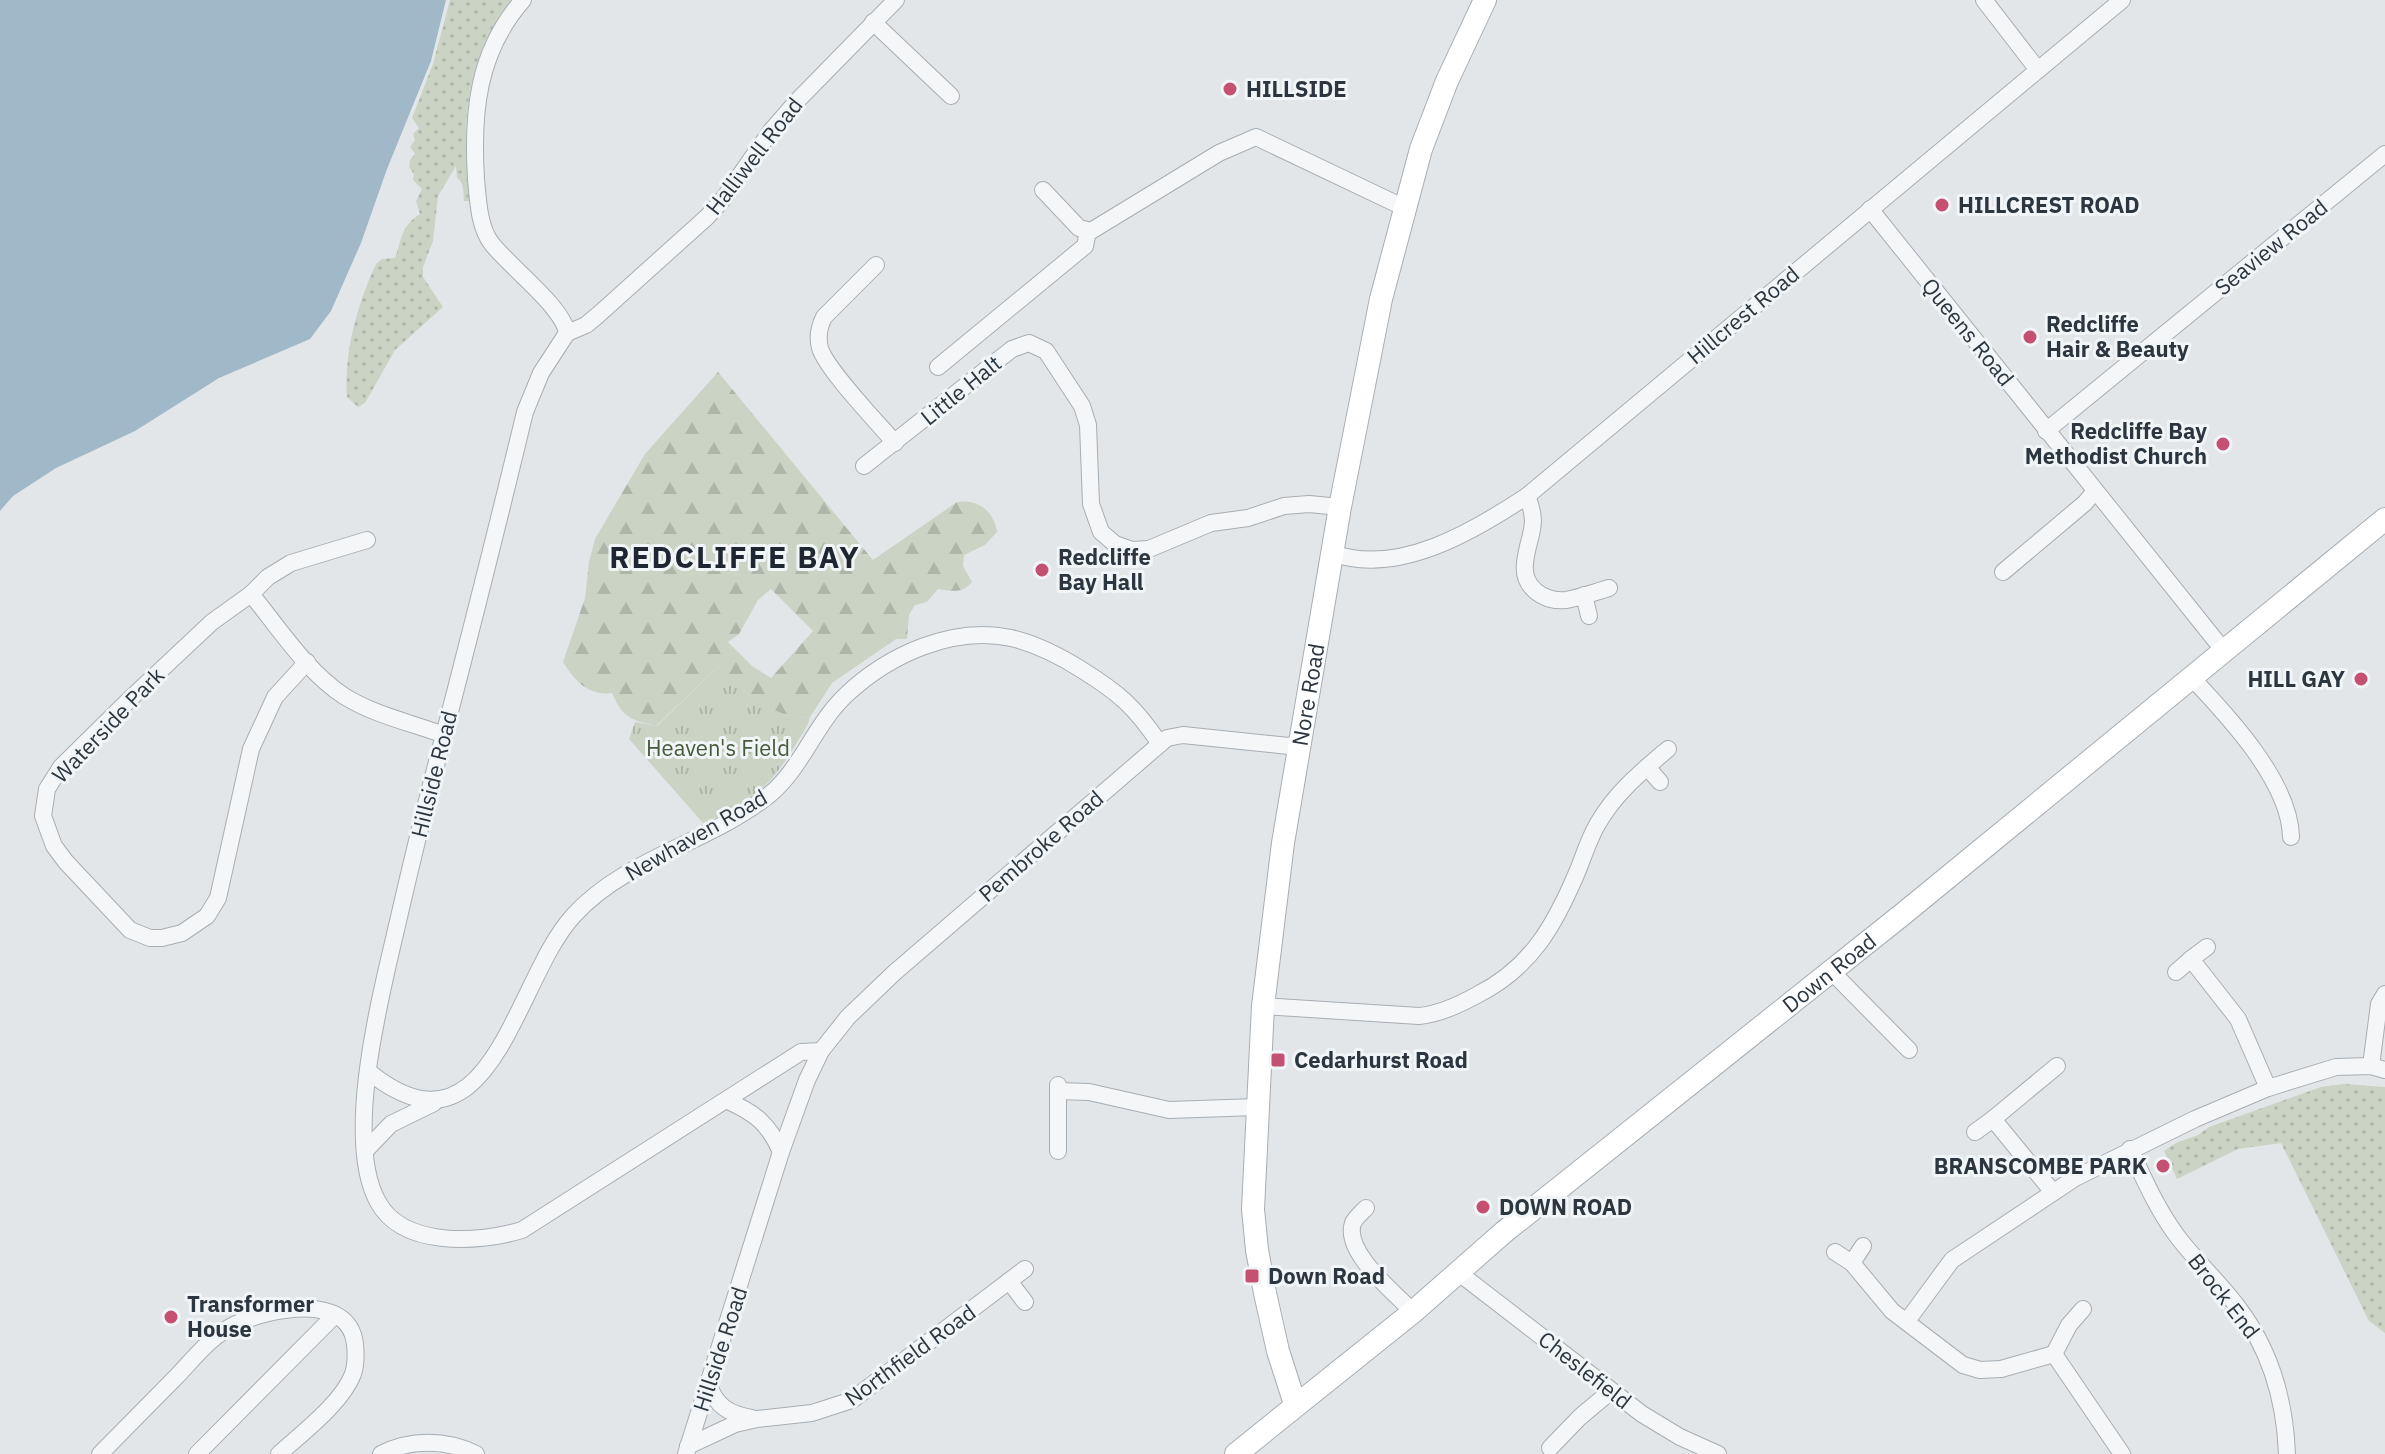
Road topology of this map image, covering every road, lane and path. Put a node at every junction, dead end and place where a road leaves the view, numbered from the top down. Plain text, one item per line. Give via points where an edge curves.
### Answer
1 (523, 0) edge
2 (896, 0) edge
3 (1485, 0) edge
4 (1984, 0) edge
5 (2122, 0) edge
6 (873, 22) junction
7 (2038, 70) junction
8 (951, 96) dead end
9 (2385, 154) edge
10 (1043, 190) dead end
11 (1405, 208) junction
12 (1870, 209) junction
13 (1088, 231) junction
14 (876, 265) dead end
15 (567, 333) junction
16 (938, 367) dead end
17 (2046, 431) junction
18 (895, 443) junction
19 (864, 466) dead end
20 (1527, 496) junction
21 (2099, 496) junction
22 (1340, 507) junction
23 (2385, 519) edge
24 (367, 540) dead end
25 (1332, 553) junction
26 (2026, 566) dead end
27 (2003, 572) dead end
28 (1609, 588) dead end
29 (251, 594) junction
30 (1584, 595) junction
31 (1589, 616) dead end
32 (2224, 651) junction
33 (307, 662) junction
34 (2192, 678) junction
35 (444, 735) junction
36 (1300, 743) junction
37 (1160, 744) junction
38 (1668, 749) dead end
39 (1647, 767) junction
40 (1660, 782) dead end
41 (2291, 837) dead end
42 (2207, 947) dead end
43 (2191, 959) junction
44 (1831, 971) junction
45 (2176, 972) dead end
46 (2385, 994) edge
47 (1263, 1006) junction
48 (1909, 1050) dead end
49 (821, 1051) junction
50 (2057, 1066) dead end
51 (2378, 1068) edge
52 (369, 1072) junction
53 (2268, 1088) junction
54 (728, 1101) junction
55 (436, 1102) junction
56 (1257, 1107) junction
57 (1993, 1119) junction
58 (1975, 1132) dead end
59 (2130, 1149) junction
60 (365, 1151) junction
61 (1058, 1151) dead end
62 (781, 1152) junction
63 (2052, 1191) junction
64 (1366, 1208) dead end
65 (1863, 1246) dead end
66 (1835, 1252) dead end
67 (1852, 1263) junction
68 (1025, 1269) dead end
69 (1459, 1273) junction
70 (1009, 1281) junction
71 (1025, 1302) dead end
72 (2083, 1309) dead end
73 (1413, 1312) junction
74 (335, 1315) junction
75 (1907, 1321) junction
76 (2054, 1354) junction
77 (709, 1385) junction
78 (1611, 1391) junction
79 (1295, 1404) junction
80 (757, 1419) junction
81 (1535, 1437) dead end
82 (687, 1450) edge
83 (1248, 1450) edge
84 (1554, 1451) edge
85 (100, 1454) edge
86 (197, 1454) edge
87 (279, 1454) edge
88 (381, 1454) edge
89 (476, 1454) edge
90 (1718, 1454) edge
91 (2122, 1454) edge
92 (2287, 1454) edge

1 - 15 street via 493,47 480,84 474,117 480,214 490,242 559,316
2 - 6 street, Halliwell Road
3 - 11 street, Nore Road via 1447,81
4 - 7 street
5 - 7 street, Hillcrest Road
6 - 8 street
6 - 15 street, Halliwell Road via 771,131 707,217 586,325
7 - 12 street, Hillcrest Road
9 - 17 street, Seaview Road
10 - 13 street
11 - 13 street via 1256,137 1219,153
11 - 22 street, Nore Road via 1381,299
12 - 17 street, Queens Road
12 - 20 street, Hillcrest Road
13 - 16 street via 1085,246
14 - 18 street via 857,272 824,317 818,342 825,361
15 - 35 street, Hillside Road via 541,373 525,412
17 - 21 street, Queens Road
18 - 19 street, Little Halt
18 - 22 street, Little Halt via 1012,349 1029,343 1041,347 1082,406 1088,425 1091,504 1101,532 1122,547 1149,549 1211,523 1284,506
20 - 25 street, Hillcrest Road via 1484,524 1412,553 1364,561
20 - 30 street via 1534,520 1524,565 1526,581 1539,594 1556,599
21 - 26 street
21 - 27 street
21 - 32 street, Queens Road
22 - 25 street, Nore Road
23 - 32 street, Down Road
24 - 29 street, Waterside Park via 351,552 279,568
25 - 36 street, Nore Road
28 - 30 street
29 - 33 street
29 - 33 street, Waterside Park via 212,622 131,698 61,767 47,789 43,816 54,846 130,930 150,938 173,936 213,909 251,749 275,697
30 - 31 street
32 - 34 street, Down Road
33 - 35 street via 352,700
34 - 41 street via 2296,816
34 - 44 street, Down Road
35 - 52 street, Hillside Road via 380,1004
36 - 37 street via 1177,735
36 - 47 street, Nore Road
37 - 49 street, Pembroke Road via 894,973
37 - 55 street, Newhaven Road via 1114,690 1062,658 1012,638 957,638 890,661 837,704 770,794 650,860 576,912 553,943 485,1069 466,1089
38 - 39 street
39 - 40 street
39 - 47 street via 1601,818 1541,943 1494,987 1419,1016
42 - 43 street
43 - 45 street
43 - 53 street via 2238,1019
44 - 48 street
44 - 69 street, Down Road
46 - 51 street via 2379,1004
47 - 56 street, Nore Road
49 - 54 street, Hillside Road via 801,1052
49 - 62 street, Hillside Road
50 - 57 street
51 - 53 street via 2329,1069
52 - 55 street via 401,1093
52 - 60 street, Hillside Road
53 - 59 street
54 - 60 street, Hillside Road via 530,1226 491,1238 437,1236 397,1224 378,1204
54 - 62 street via 765,1123
55 - 60 street, Newhaven Road via 391,1124
56 - 61 street via 1169,1110 1058,1088
56 - 79 street, Nore Road via 1257,1250
57 - 58 street
57 - 63 street
59 - 63 street
59 - 92 street, Brock End via 2167,1222 2238,1307 2260,1342 2283,1402
62 - 77 street, Hillside Road
63 - 75 street via 1952,1260
64 - 73 street via 1347,1216 1357,1251
65 - 67 street
66 - 67 street
67 - 75 street via 1883,1302
68 - 70 street, Northfield Road
69 - 73 street, Down Road
69 - 78 street, Cheslefield
70 - 71 street
70 - 80 street, Northfield Road via 852,1400 812,1413
72 - 76 street
73 - 79 street, Down Road
74 - 85 street via 312,1309 279,1311 218,1334
74 - 86 street
74 - 87 street via 354,1334 353,1373 345,1389
75 - 76 street via 1973,1369 2001,1369
76 - 91 street
77 - 80 street, Northfield Road via 715,1401 726,1410
77 - 82 street, Hillside Road
78 - 84 street via 1580,1417
78 - 90 street, Cheslefield via 1657,1424
79 - 83 street, Down Road
80 - 82 street, Northfield Road via 713,1433
81 - 84 street
88 - 89 street via 423,1443

